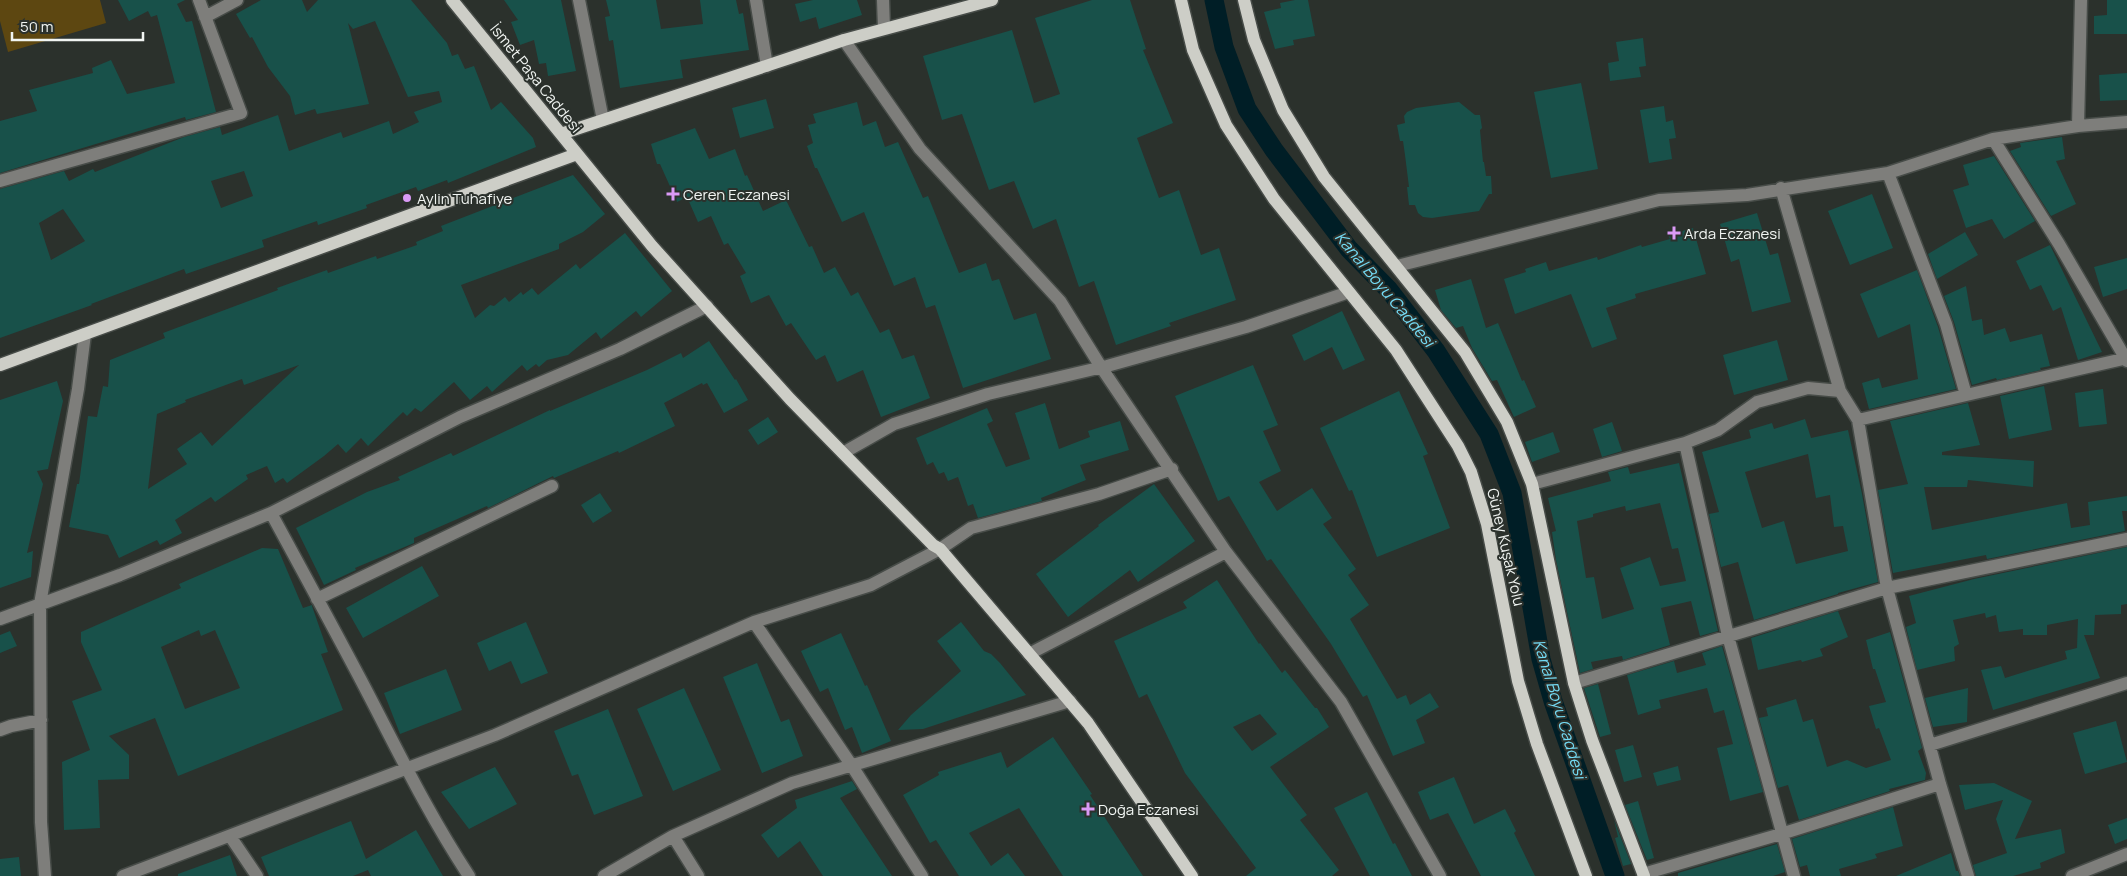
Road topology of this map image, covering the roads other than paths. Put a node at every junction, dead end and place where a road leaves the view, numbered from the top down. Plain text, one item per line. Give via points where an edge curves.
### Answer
1 (199, 0) edge
2 (237, 0) edge
3 (452, 0) edge
4 (579, 0) edge
5 (756, 0) edge
6 (883, 0) edge
7 (992, 0) edge
8 (1244, 0) edge
9 (2081, 0) edge
10 (1181, 1) edge
11 (205, 17) junction
12 (884, 28) junction
13 (844, 40) junction
14 (767, 66) junction
15 (603, 120) junction
16 (2127, 122) edge
17 (2078, 126) junction
18 (561, 134) junction
19 (1993, 139) junction
20 (577, 154) junction
21 (1888, 172) junction
22 (0, 181) edge
23 (1781, 188) junction
24 (1397, 266) junction
25 (1349, 292) junction
26 (707, 306) junction
27 (85, 334) junction
28 (2127, 359) edge
29 (0, 365) edge
30 (1101, 367) junction
31 (1840, 391) junction
32 (1966, 395) junction
33 (1858, 420) junction
34 (1685, 443) junction
35 (843, 453) junction
36 (1172, 469) junction
37 (1532, 484) junction
38 (552, 486) dead end
39 (271, 513) junction
40 (2127, 538) edge
41 (940, 549) junction
42 (1226, 552) junction
43 (1887, 588) junction
44 (317, 599) junction
45 (40, 604) junction
46 (0, 619) edge
47 (754, 622) junction
48 (1728, 636) junction
49 (1029, 654) junction
50 (1574, 683) junction
51 (2127, 683) edge
52 (1070, 701) junction
53 (41, 720) junction
54 (0, 730) edge
55 (1930, 745) junction
56 (852, 766) junction
57 (406, 770) junction
58 (1940, 784) junction
59 (1782, 834) junction
60 (230, 836) junction
61 (674, 836) junction
62 (2127, 854) edge
63 (1643, 875) edge
64 (46, 876) edge
65 (123, 876) edge
66 (257, 876) edge
67 (470, 876) edge
68 (604, 876) edge
69 (698, 876) edge
70 (922, 876) edge
71 (1192, 876) edge
72 (1440, 876) edge
73 (1586, 876) edge
74 (1794, 876) edge
75 (1968, 876) edge
76 (2072, 876) edge

1 - 11 street
2 - 11 street
3 - 18 main road, İsmet Paşa Caddesi
4 - 15 street
5 - 14 street
6 - 12 street
7 - 12 main road
8 - 24 main road via 1254,40 1284,110 1324,177
9 - 17 street
10 - 25 main road, Güney Kuşak Yolu via 1194,50 1226,125 1274,199
11 - 22 street via 241,113
12 - 13 main road
13 - 14 main road
13 - 30 street via 920,149 1060,301
14 - 15 main road
15 - 18 main road
16 - 17 street
17 - 19 street
18 - 20 main road, İsmet Paşa Caddesi
19 - 21 street
19 - 28 street
20 - 26 main road, İsmet Paşa Caddesi via 652,246
20 - 27 main road
21 - 23 street
21 - 32 street via 1946,324
23 - 24 street via 1747,195 1659,200
23 - 31 street
24 - 37 main road via 1465,352 1507,422
25 - 30 street via 1246,327
25 - 73 main road, Güney Kuşak Yolu via 1396,350 1458,446 1470,472 1487,524 1518,681 1537,744
26 - 35 main road, İsmet Paşa Caddesi
26 - 39 street via 620,349 460,417
27 - 29 main road
27 - 45 street
28 - 32 street
30 - 35 street via 988,394 894,424
30 - 36 street
31 - 33 street
31 - 34 street via 1808,388 1757,402 1718,430
32 - 33 street
33 - 43 street
34 - 37 street
34 - 48 street
35 - 41 main road, İsmet Paşa Caddesi
36 - 41 street via 1099,494 971,528
36 - 42 street
37 - 50 main road
38 - 44 street
39 - 44 street
39 - 45 street
40 - 43 street
41 - 47 street via 871,586
41 - 49 main road, İsmet Paşa Caddesi
42 - 49 street
42 - 72 street via 1341,702
43 - 48 street
43 - 55 street
44 - 57 street
45 - 46 street
45 - 53 street
47 - 56 street
47 - 57 street via 495,735
48 - 50 street
48 - 59 street
49 - 52 main road, İsmet Paşa Caddesi
50 - 63 main road
51 - 55 street
52 - 56 street
52 - 71 main road, İsmet Paşa Caddesi
53 - 54 street
53 - 64 street via 41,822
55 - 58 street
56 - 61 street via 792,783
56 - 70 street
57 - 60 street
57 - 67 street
58 - 59 street
58 - 75 street
59 - 63 street
59 - 74 street
60 - 65 street
60 - 66 street
61 - 68 street
61 - 69 street
62 - 76 street

